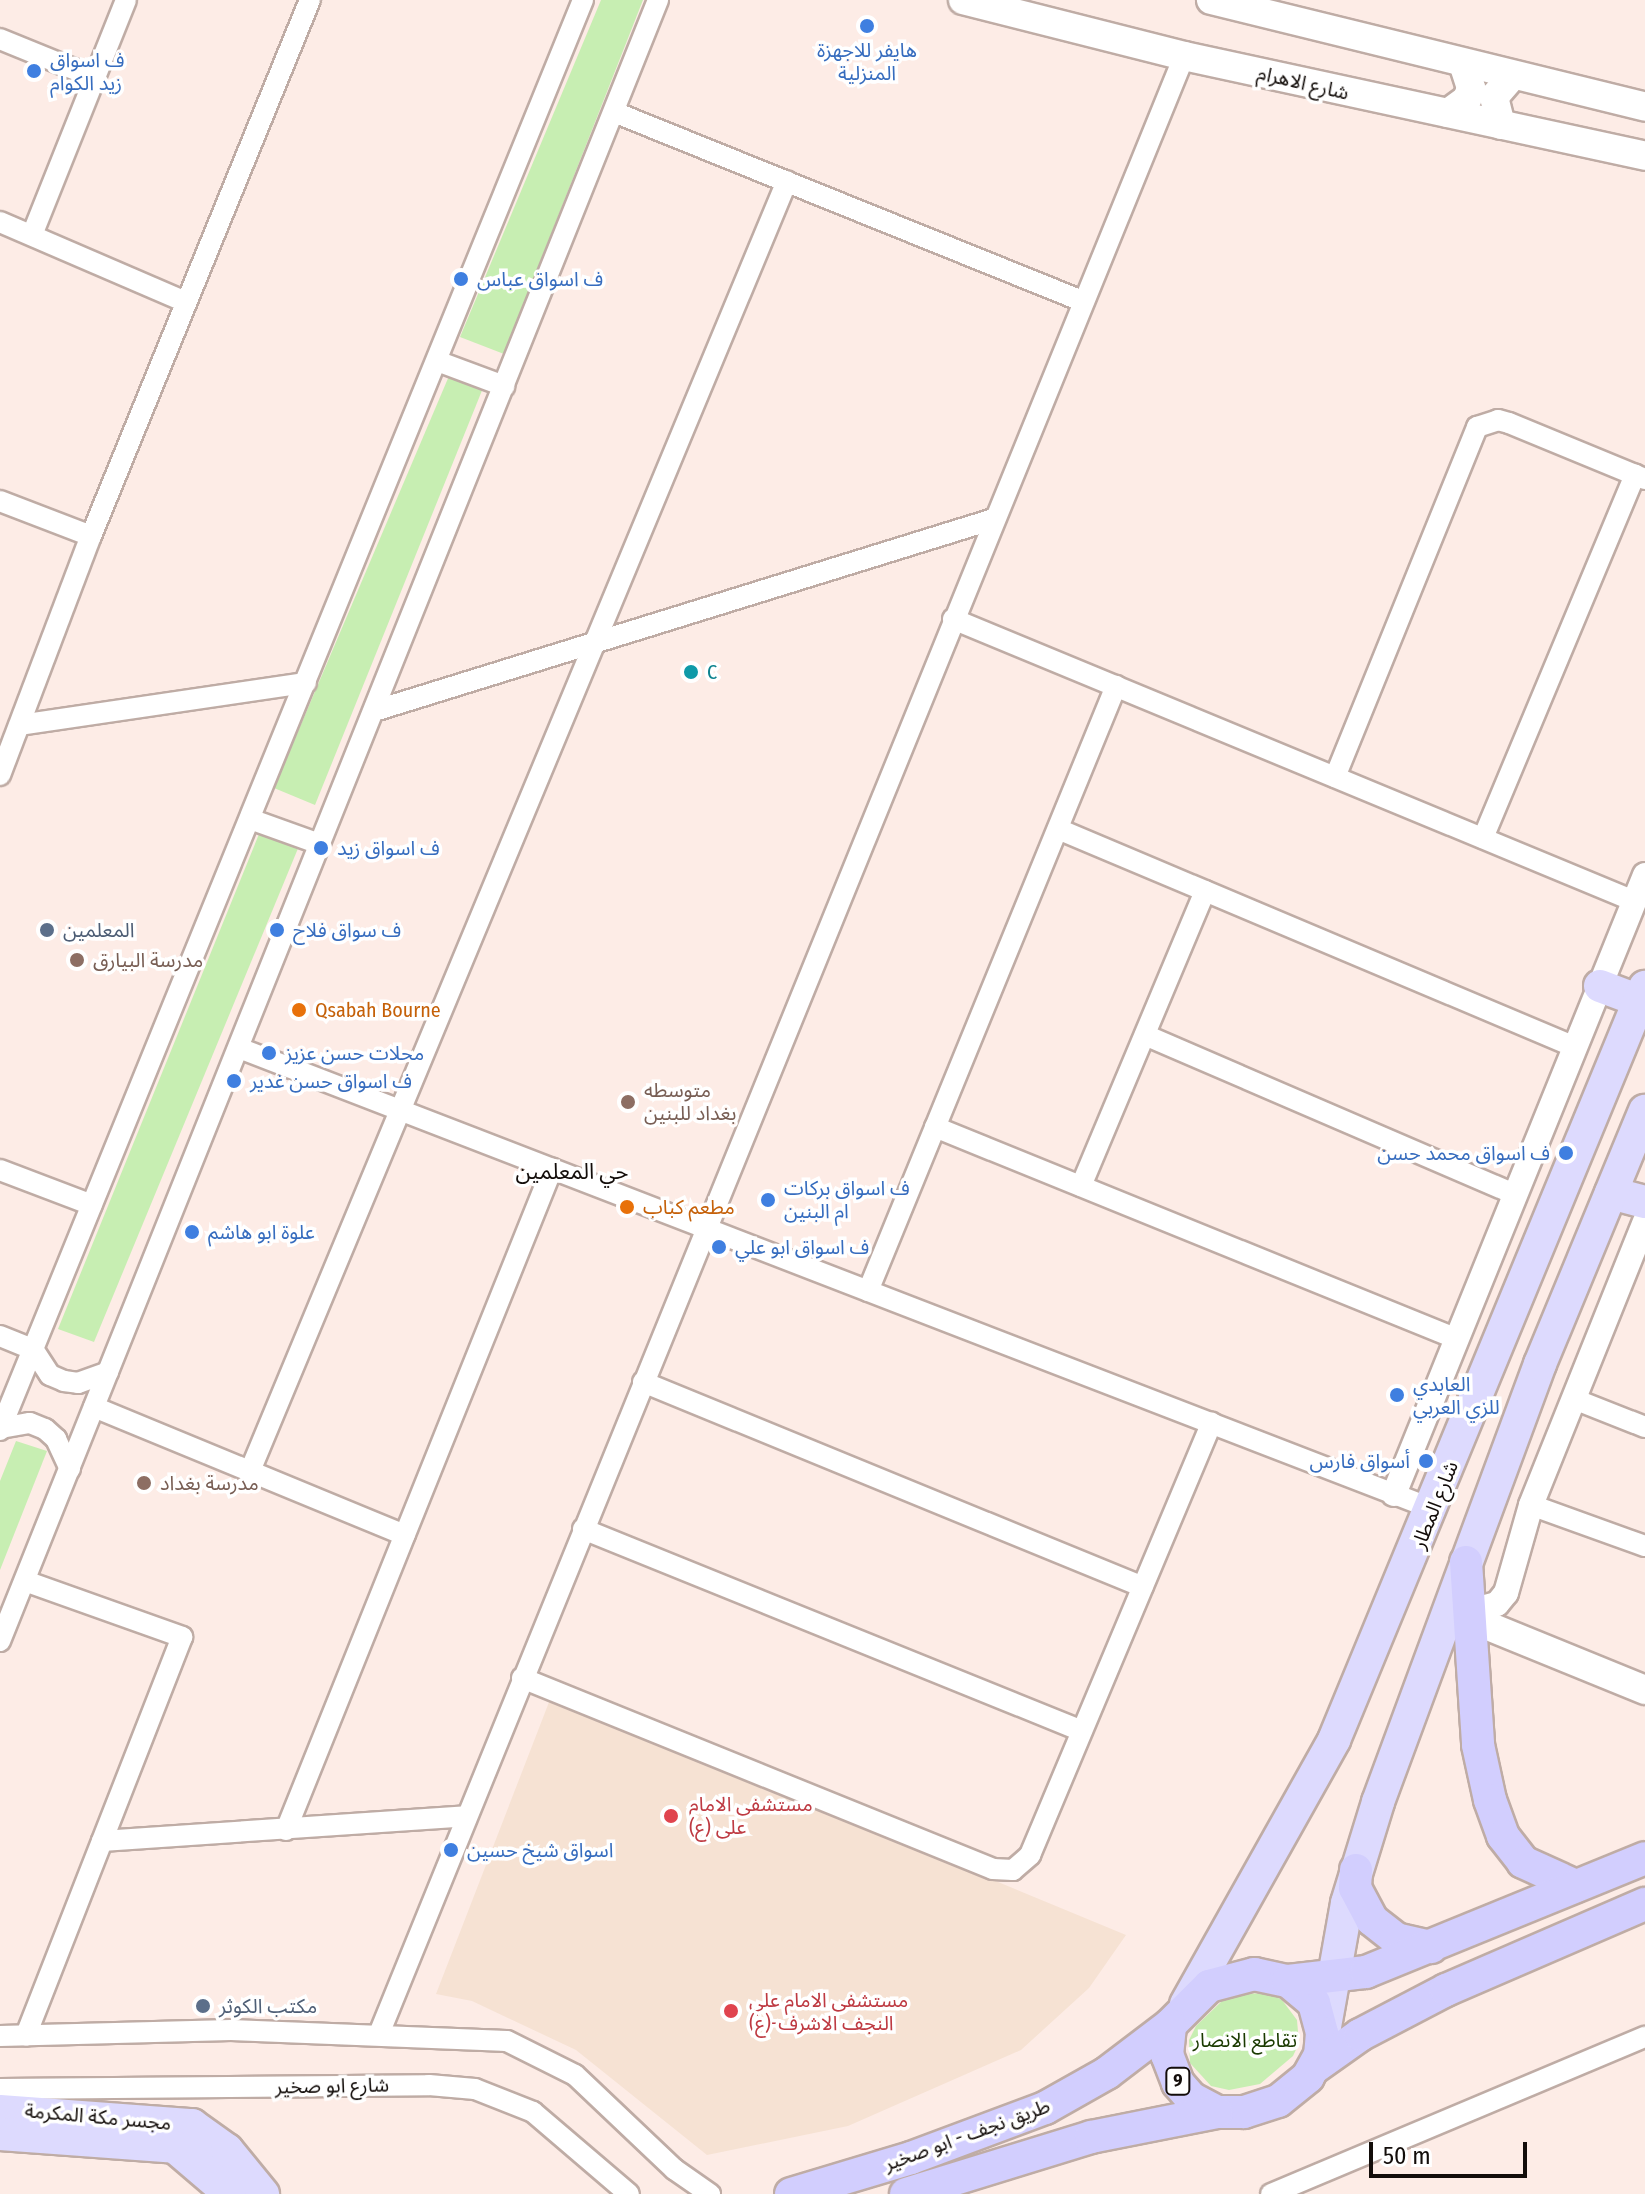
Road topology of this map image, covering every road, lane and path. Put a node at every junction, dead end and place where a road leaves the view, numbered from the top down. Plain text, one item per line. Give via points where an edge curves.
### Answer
1 (126, 0) edge
2 (310, 0) edge
3 (583, 0) edge
4 (658, 0) edge
5 (963, 0) edge
6 (1211, 0) edge
7 (0, 39) edge
8 (1184, 56) junction
9 (1463, 63) junction
10 (1513, 75) junction
11 (93, 77) junction
12 (1645, 107) edge
13 (614, 112) junction
14 (1448, 113) junction
15 (1501, 125) junction
16 (1645, 156) edge
17 (787, 181) junction
18 (0, 222) edge
19 (32, 235) junction
20 (1082, 301) junction
21 (186, 302) junction
22 (437, 361) junction
23 (504, 386) junction
24 (1640, 477) edge
25 (0, 501) edge
26 (994, 519) junction
27 (91, 536) junction
28 (953, 619) junction
29 (595, 643) junction
30 (306, 683) junction
31 (1116, 686) junction
32 (374, 711) junction
33 (20, 725) junction
34 (2, 766) edge
35 (1335, 777) junction
36 (250, 819) junction
37 (1058, 829) junction
38 (1483, 838) junction
39 (320, 844) junction
40 (1645, 875) edge
41 (1205, 891) junction
42 (1634, 901) junction
43 (1600, 986) junction
44 (1642, 994) edge
45 (1145, 1035) junction
46 (1575, 1047) junction
47 (239, 1048) junction
48 (401, 1111) junction
49 (1645, 1111) edge
50 (935, 1127) junction
51 (552, 1169) junction
52 (0, 1170) edge
53 (1081, 1186) junction
54 (1611, 1193) junction
55 (1515, 1194) junction
56 (1645, 1202) edge
57 (92, 1205) junction
58 (1645, 1222) edge
59 (706, 1228) junction
60 (868, 1291) junction
61 (0, 1336) edge
62 (1457, 1339) junction
63 (33, 1349) junction
64 (108, 1372) junction
65 (643, 1382) junction
66 (1574, 1399) junction
67 (94, 1407) junction
68 (1212, 1423) junction
69 (1645, 1427) edge
70 (0, 1429) edge
71 (70, 1469) junction
72 (250, 1471) junction
73 (1394, 1494) junction
74 (1531, 1505) junction
75 (1433, 1509) junction
76 (583, 1529) junction
77 (405, 1535) junction
78 (1645, 1546) edge
79 (1466, 1562) junction
80 (25, 1581) junction
81 (1143, 1587) junction
82 (1471, 1615) junction
83 (0, 1641) edge
84 (522, 1678) junction
85 (1645, 1690) edge
86 (1082, 1731) junction
87 (466, 1816) junction
88 (286, 1830) junction
89 (102, 1841) junction
90 (1645, 1858) edge
91 (1356, 1870) junction
92 (1576, 1886) junction
93 (1645, 1904) edge
94 (1431, 1947) junction
95 (1331, 1979) junction
96 (1288, 1981) junction
97 (1178, 2015) junction
98 (379, 2034) junction
99 (0, 2036) edge
100 (26, 2036) junction
101 (1645, 2037) edge
102 (1319, 2056) junction
103 (0, 2089) edge
104 (0, 2111) edge
105 (1217, 2112) junction
106 (0, 2134) edge
107 (184, 2136) junction
108 (230, 2194) edge
109 (263, 2194) edge
110 (629, 2194) edge
111 (710, 2194) edge
112 (791, 2194) edge
113 (906, 2194) edge
114 (1271, 2194) edge

1 - 11 street
2 - 21 street
3 - 22 street
4 - 13 street
5 - 8 main road, شارع الاهرام
6 - 9 main road
7 - 11 street
8 - 14 main road, شارع الاهرام
8 - 20 street
9 - 10 main road
9 - 14 main road via 1471,88 1467,99
10 - 12 main road
10 - 15 main road via 1494,97
11 - 19 street
13 - 17 street
13 - 23 street
14 - 15 main road, شارع الاهرام
15 - 16 main road, شارع الاهرام
17 - 20 street
17 - 29 street
18 - 19 street
19 - 21 street
20 - 26 street
21 - 27 street
22 - 23 street
22 - 30 street
23 - 32 street
24 - 35 street via 1509,423 1498,420 1477,427
24 - 38 street
25 - 27 street
26 - 28 street
26 - 29 street
27 - 33 street
28 - 31 street
28 - 59 street
29 - 32 street
29 - 48 street
30 - 33 street
30 - 36 street
31 - 35 street
31 - 37 street
32 - 39 street
33 - 34 street
35 - 38 street
36 - 39 street
36 - 57 street
37 - 41 street
37 - 50 street
38 - 42 street
39 - 47 street
40 - 42 street
41 - 45 street
41 - 46 street
42 - 43 street
43 - 44 main road
43 - 46 street
44 - 75 main road, شارع المطار
45 - 53 street
45 - 55 street
46 - 55 street
47 - 48 street
47 - 64 street
48 - 51 street
48 - 72 street
49 - 54 main road
50 - 53 street
50 - 60 street
51 - 59 street
51 - 77 street
52 - 57 street
53 - 62 street
54 - 56 main road
54 - 79 main road via 1534,1377
55 - 62 street
57 - 63 street
58 - 66 street
59 - 60 street
59 - 65 street
60 - 68 street
61 - 63 street
62 - 73 street
63 - 64 street via 50,1375 64,1381 78,1383
63 - 70 street
64 - 67 street
65 - 76 street
65 - 81 street
66 - 69 street
66 - 74 street
67 - 71 street
67 - 72 street
68 - 73 street
68 - 81 street
70 - 71 street via 30,1423 45,1429 56,1439
71 - 80 street
72 - 77 street
73 - 75 street
74 - 78 street
74 - 82 street via 1506,1593 1497,1604
75 - 97 main road, شارع المطار via 1334,1740
76 - 84 street
76 - 86 street
77 - 88 street
79 - 82 highway
79 - 91 main road
80 - 83 street
80 - 89 street via 182,1637
81 - 86 street
82 - 85 main road
82 - 92 highway via 1478,1745 1503,1836 1535,1870
84 - 86 street via 1004,1871 1022,1865 1030,1855
84 - 87 street
87 - 88 street
87 - 98 street
88 - 89 street
89 - 100 street
90 - 92 highway, 9
91 - 94 highway via 1355,1888 1372,1920 1396,1939
91 - 95 main road
92 - 94 highway, 9
93 - 102 highway, 9 via 1446,1990
94 - 95 highway, 9
95 - 96 highway, 9
95 - 102 main road
96 - 97 highway, 9 via 1237,1975 1209,1986
96 - 102 highway via 1314,2003
97 - 105 highway, 9 via 1167,2055 1178,2083 1191,2098
97 - 112 highway, طريق نجف - ابو صخير / 9 via 1107,2073 1045,2108 911,2158
98 - 100 street via 231,2030
98 - 111 street via 484,2036 532,2049 575,2075 674,2169
99 - 100 street
101 - 114 street
102 - 105 highway, 9 via 1278,2101 1244,2112
103 - 110 street, شارع ابو صخير via 475,2089 533,2112
104 - 107 main road, مجسر مكة المكرمة
105 - 113 highway, طريق نجف - ابو صخير / 9 via 1091,2137
106 - 107 main road, مجسر مكة المكرمة
107 - 108 main road, مجسر مكة المكرمة
107 - 109 main road, مجسر مكة المكرمة via 227,2150

